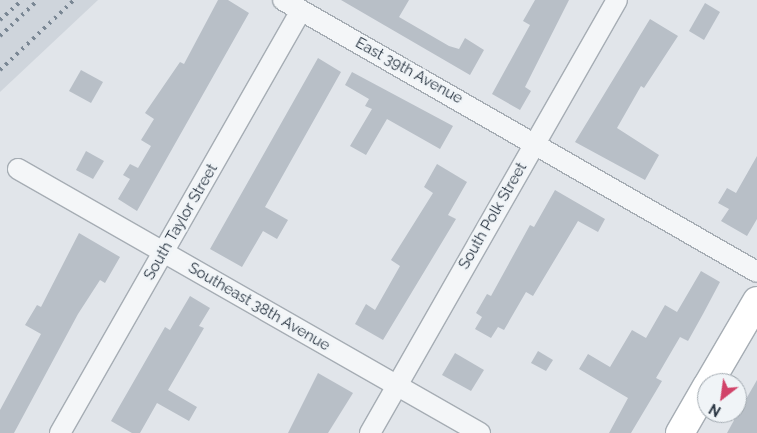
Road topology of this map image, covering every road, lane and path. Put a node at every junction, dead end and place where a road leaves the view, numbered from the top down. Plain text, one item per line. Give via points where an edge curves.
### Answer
1 (284, 0) edge
2 (618, 0) edge
3 (302, 11) junction
4 (535, 143) junction
5 (18, 168) dead end
6 (163, 252) junction
7 (757, 272) edge
8 (757, 301) edge
9 (715, 373) edge
10 (397, 386) junction
11 (697, 403) edge
12 (60, 433) edge
13 (370, 433) edge
14 (480, 433) edge
15 (680, 433) edge

1 - 3 street, East 39th Avenue
2 - 4 street, South Polk Street
3 - 4 street, East 39th Avenue
3 - 6 street, South Taylor Street
4 - 7 street, East 39th Avenue
4 - 10 street, South Polk Street
5 - 6 street, Southeast 38th Avenue
6 - 10 street, Southeast 38th Avenue
6 - 12 street, South Taylor Street
8 - 9 main road
10 - 13 street, South Polk Street
10 - 14 street, Southeast 38th Avenue
11 - 15 main road

